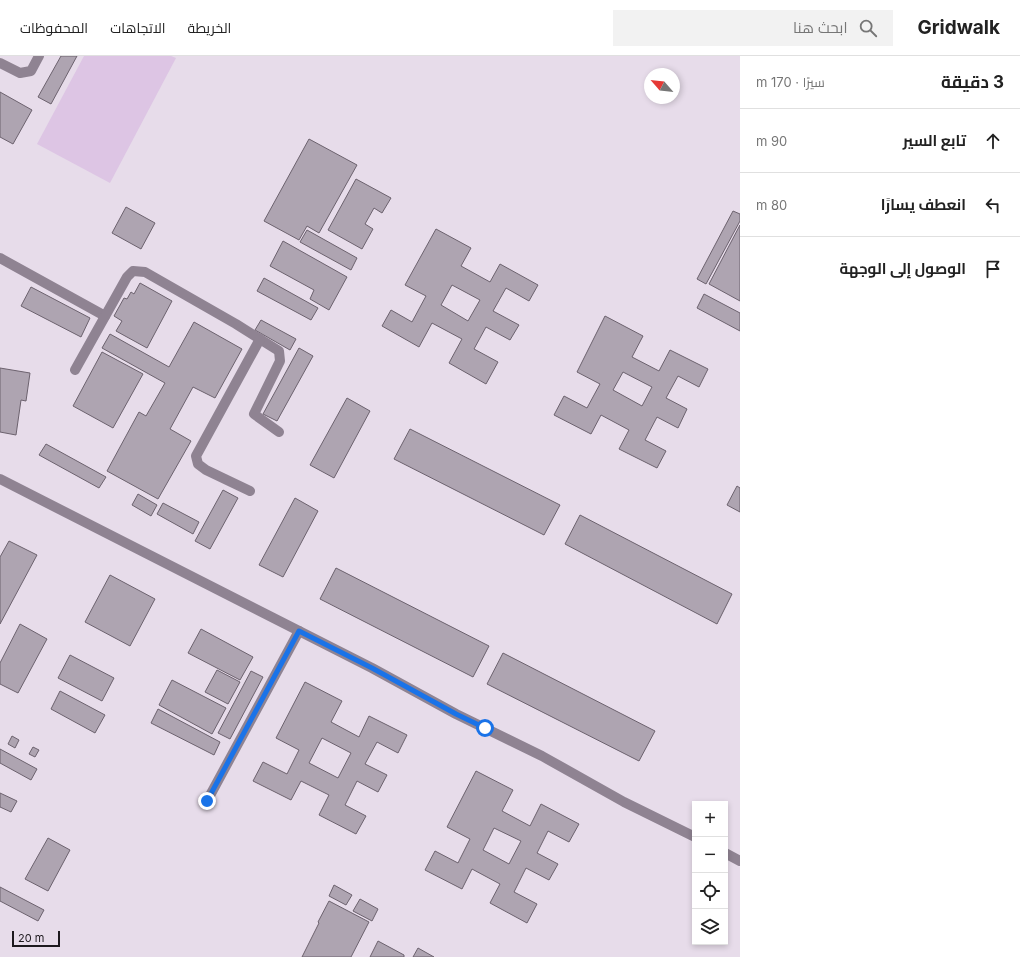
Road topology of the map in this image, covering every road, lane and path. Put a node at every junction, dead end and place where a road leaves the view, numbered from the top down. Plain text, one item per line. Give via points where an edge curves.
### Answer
1 (39, 56) edge
2 (0, 63) edge
3 (0, 258) edge
4 (105, 316) junction
5 (260, 339) junction
6 (75, 370) dead end
7 (279, 432) dead end
8 (0, 479) edge
9 (250, 491) dead end
10 (299, 631) junction
11 (207, 801) dead end
12 (693, 837) edge
13 (728, 854) edge
14 (740, 860) edge

1 - 2 lane via 31,71 20,73
3 - 4 lane
4 - 5 lane via 127,277 133,271 145,272
4 - 6 lane
5 - 7 lane via 279,351 280,361 254,414
5 - 9 lane via 196,456 198,464 206,470
8 - 10 lane
10 - 11 lane
10 - 12 lane
13 - 14 lane

